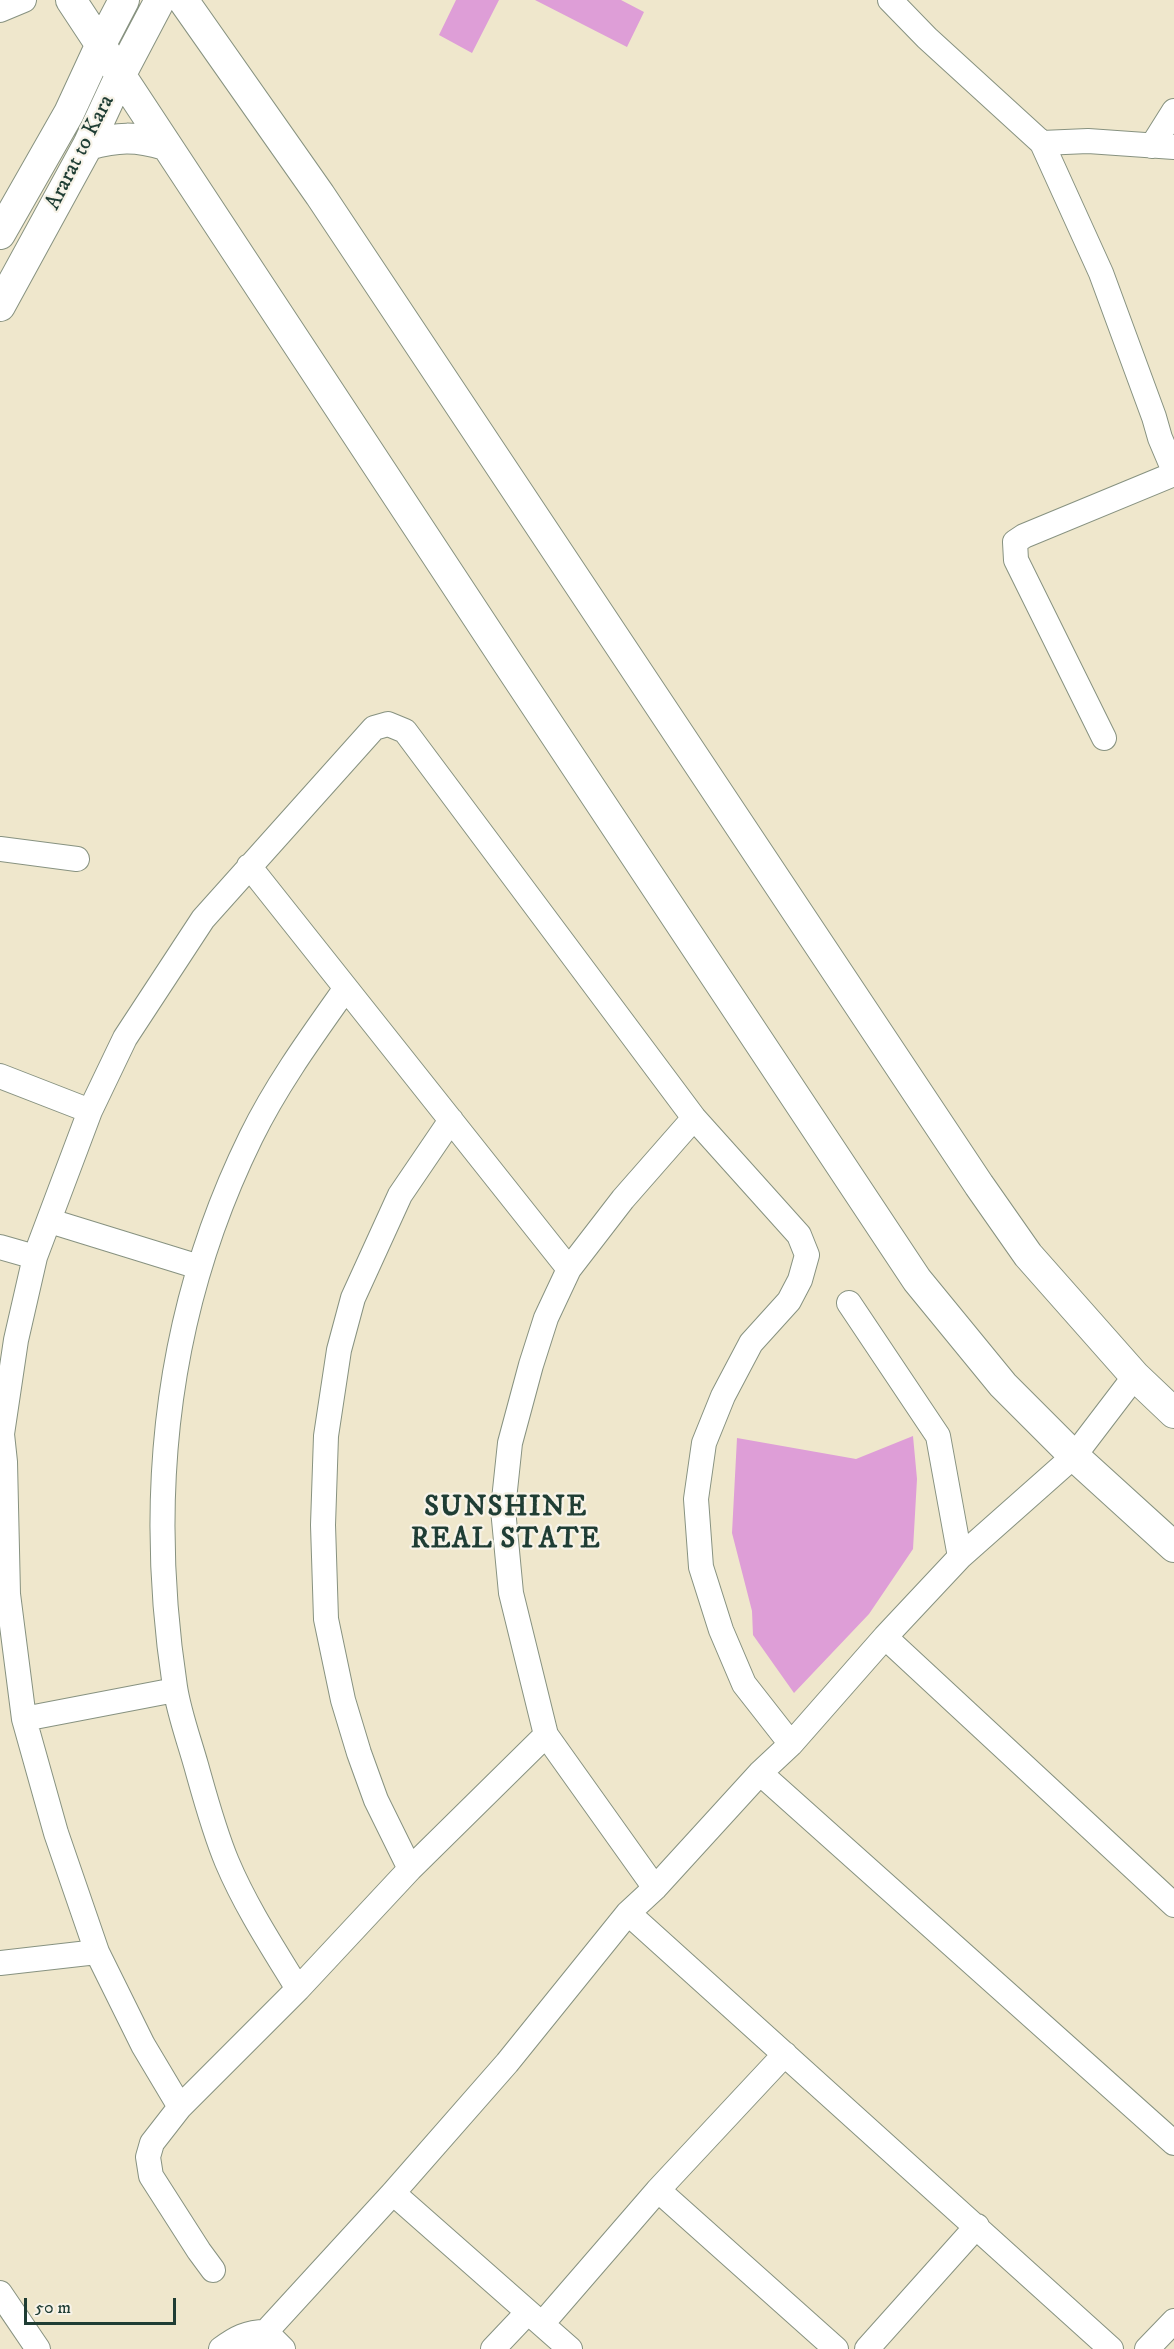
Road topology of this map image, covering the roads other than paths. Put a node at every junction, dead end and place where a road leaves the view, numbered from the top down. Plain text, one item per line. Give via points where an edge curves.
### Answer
1 (24, 0) edge
2 (71, 0) edge
3 (124, 0) edge
4 (160, 0) edge
5 (183, 0) edge
6 (890, 0) edge
7 (0, 10) edge
8 (100, 46) junction
9 (120, 76) junction
10 (1174, 111) edge
11 (1042, 143) junction
12 (88, 145) junction
13 (165, 145) junction
14 (1163, 146) edge
15 (0, 234) edge
16 (0, 306) edge
17 (1167, 431) edge
18 (1174, 473) edge
19 (1104, 738) dead end
20 (0, 849) edge
21 (77, 859) dead end
22 (249, 866) junction
23 (346, 988) junction
24 (0, 1076) edge
25 (90, 1111) junction
26 (694, 1118) junction
27 (451, 1120) junction
28 (50, 1221) junction
29 (0, 1247) edge
30 (35, 1257) junction
31 (199, 1267) junction
32 (569, 1269) junction
33 (849, 1303) dead end
34 (1135, 1376) junction
35 (1174, 1413) edge
36 (1, 1434) edge
37 (1074, 1456) junction
38 (1174, 1547) edge
39 (960, 1557) junction
40 (885, 1637) junction
41 (175, 1690) junction
42 (24, 1719) junction
43 (546, 1735) junction
44 (791, 1744) junction
45 (760, 1773) junction
46 (410, 1869) junction
47 (655, 1888) junction
48 (1174, 1905) edge
49 (628, 1913) junction
50 (97, 1952) junction
51 (0, 1964) edge
52 (298, 1989) junction
53 (784, 2054) junction
54 (180, 2107) junction
55 (1174, 2143) edge
56 (658, 2190) junction
57 (393, 2193) junction
58 (977, 2226) junction
59 (213, 2270) dead end
60 (0, 2293) edge
61 (535, 2318) junction
62 (1174, 2321) edge
63 (266, 2344) edge
64 (30, 2346) edge
65 (221, 2349) edge
66 (494, 2349) edge
67 (570, 2349) edge
68 (836, 2349) edge
69 (867, 2349) edge
70 (1111, 2349) edge
71 (1147, 2349) edge

1 - 7 street
2 - 8 main road
3 - 8 main road, Ararat to Kara
4 - 9 main road, Ararat to Kara
5 - 34 main road via 321,195 979,1185 1028,1255
6 - 11 street
8 - 9 main road
8 - 15 main road, Ararat to Kara via 69,113
9 - 12 main road, Ararat to Kara
9 - 13 main road
10 - 14 street
11 - 14 street via 1088,141
11 - 17 street via 1101,273 1154,417
12 - 13 main road via 114,138
12 - 16 main road, Ararat to Kara
13 - 37 main road via 917,1280 1003,1385
17 - 18 street
18 - 19 street via 1015,542 1016,560
20 - 21 street
22 - 23 street
22 - 25 street via 202,919 163,978 125,1038
22 - 26 street via 374,728 388,724 405,731
23 - 27 street
23 - 31 street via 295,1059 251,1135 224,1195
24 - 25 street
25 - 28 street
26 - 32 street via 623,1199
26 - 44 street via 799,1234 807,1255 789,1301 751,1343 723,1396 704,1443 696,1499 702,1567 721,1630 744,1684
27 - 32 street
27 - 46 street via 400,1195 354,1298 339,1350 326,1436 326,1619 359,1753 376,1800
28 - 30 street
28 - 31 street
29 - 30 street
30 - 36 street via 16,1340
31 - 41 street via 177,1356 163,1466 162,1558
32 - 43 street via 546,1318 531,1365 510,1443 503,1509 511,1593
33 - 39 street via 938,1436
34 - 35 main road
34 - 37 street
36 - 42 street via 8,1594
37 - 38 main road
37 - 39 street
39 - 40 street
40 - 44 street
40 - 48 street
41 - 42 street
41 - 52 street via 227,1862 253,1916
42 - 50 street via 56,1833
43 - 46 street
43 - 47 street
44 - 45 street
45 - 47 street
45 - 55 street
46 - 52 street
47 - 49 street
49 - 53 street
49 - 57 street via 507,2063
50 - 51 street
50 - 54 street via 143,2045
52 - 54 street
53 - 56 street
53 - 58 street
54 - 59 street via 152,2143 148,2157 151,2176
56 - 61 street
56 - 68 street
57 - 61 street
57 - 63 street
58 - 69 street
58 - 70 street
60 - 64 street
61 - 66 street
61 - 67 street
62 - 71 street
63 - 65 street via 251,2332

